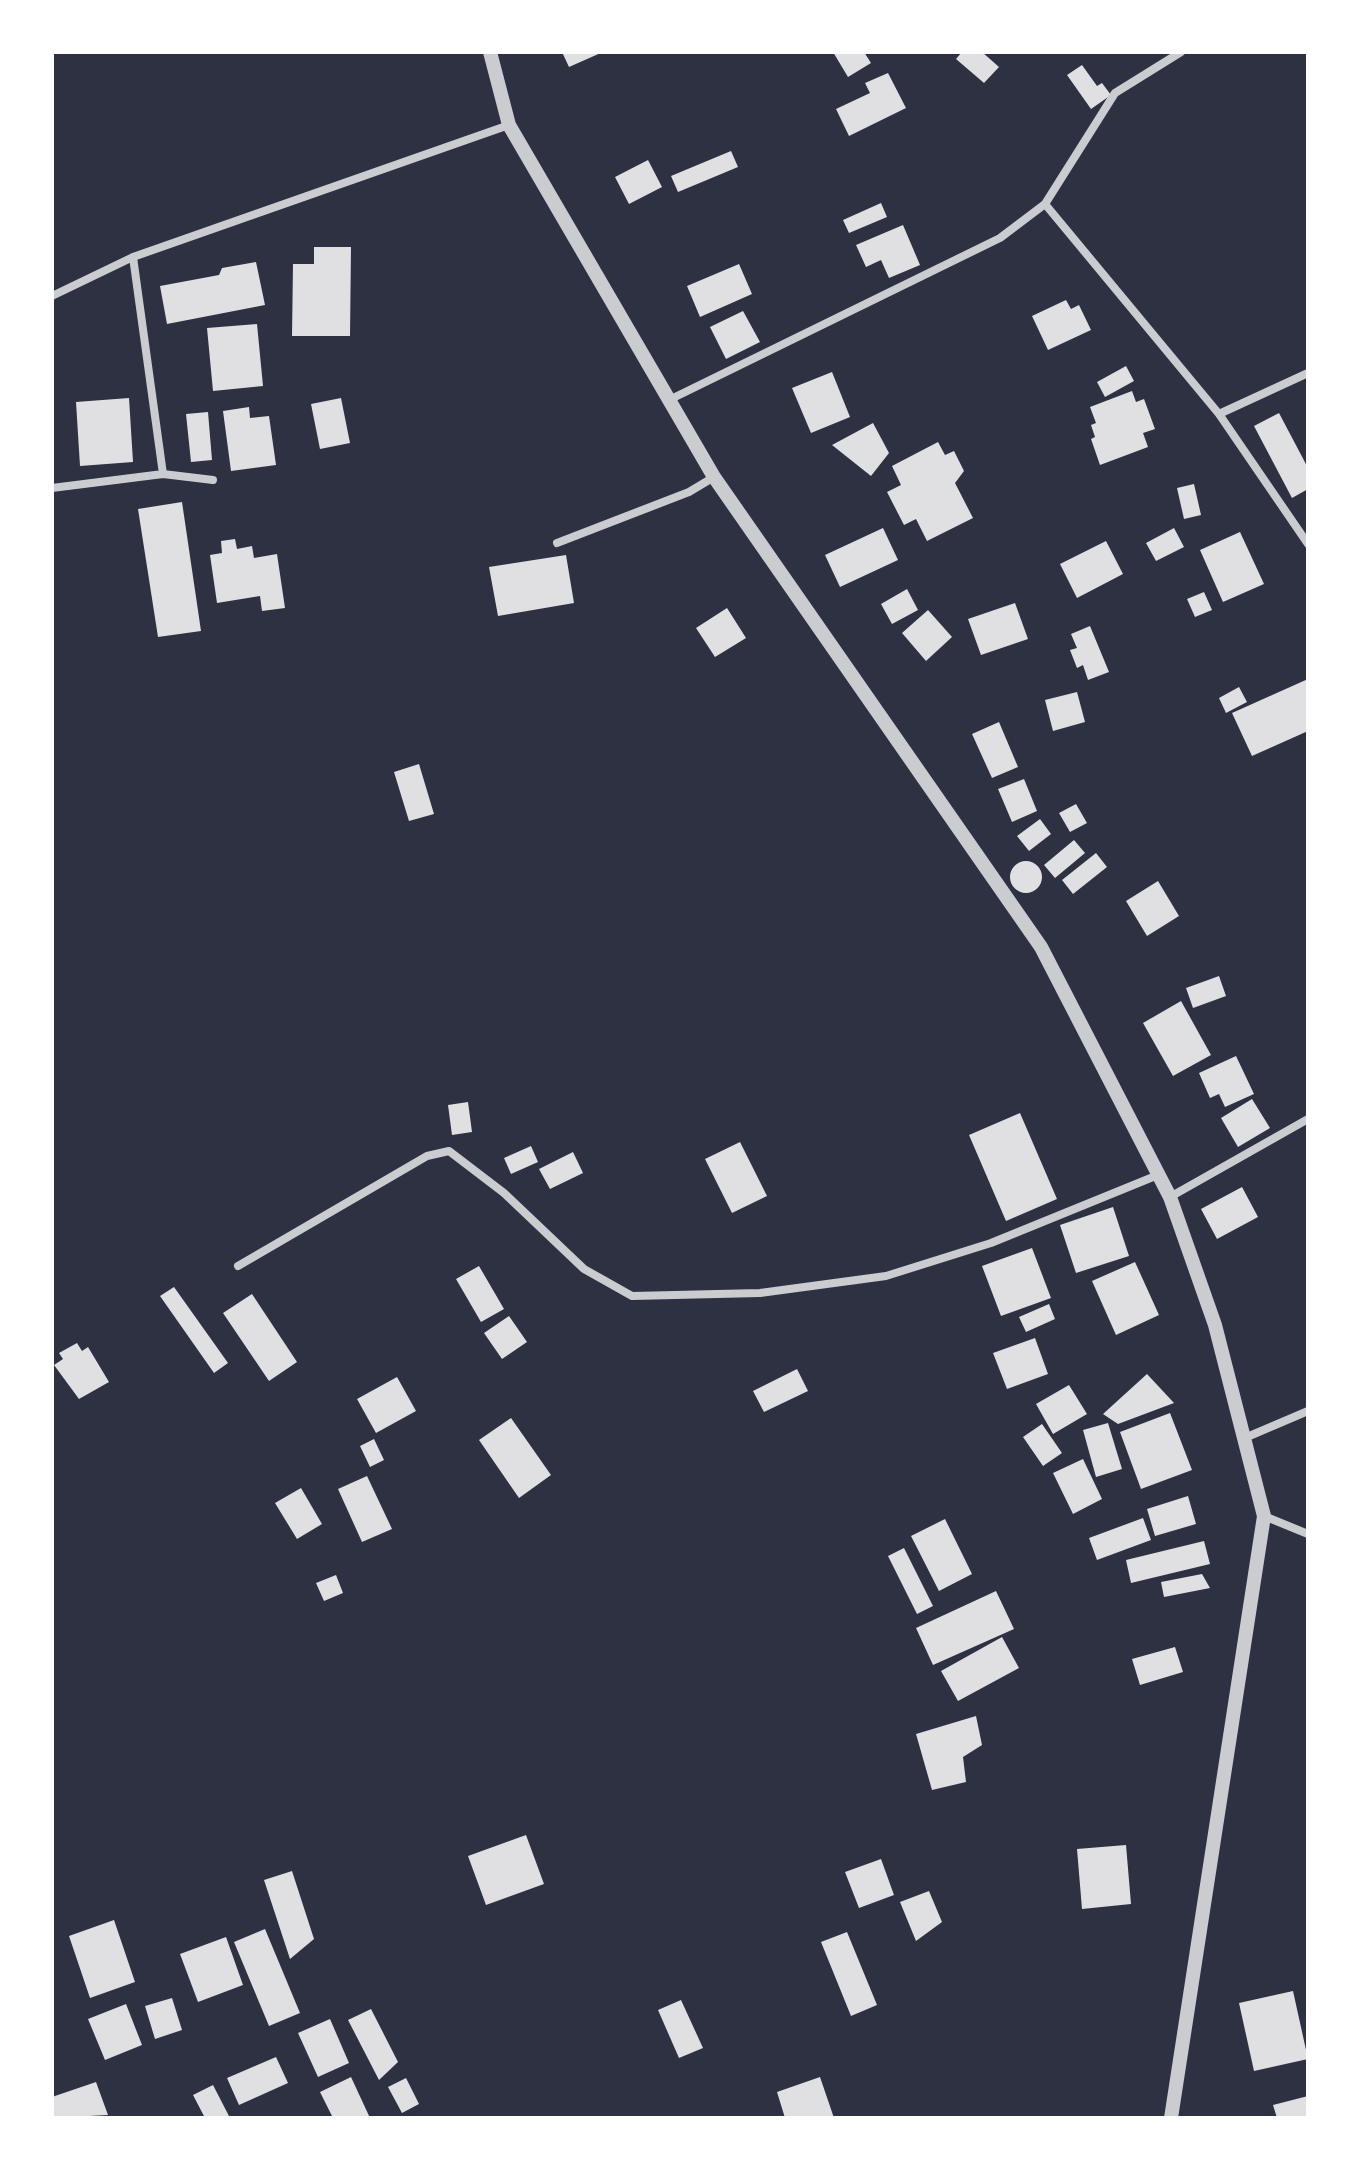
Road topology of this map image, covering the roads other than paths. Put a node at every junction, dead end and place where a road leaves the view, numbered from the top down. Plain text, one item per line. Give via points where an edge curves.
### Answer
1 (490, 52) edge
2 (1181, 52) edge
3 (509, 125) junction
4 (1045, 204) junction
5 (133, 257) junction
6 (52, 296) edge
7 (1308, 373) edge
8 (671, 399) junction
9 (1219, 414) junction
10 (163, 474) junction
11 (714, 477) junction
12 (213, 480) dead end
13 (52, 488) edge
14 (557, 543) dead end
15 (1308, 544) edge
16 (1308, 1119) edge
17 (1158, 1175) junction
18 (1170, 1197) junction
19 (238, 1266) dead end
20 (1308, 1411) edge
21 (1247, 1437) junction
22 (1264, 1516) junction
23 (1308, 1534) edge
24 (1171, 2118) edge

1 - 3 street
2 - 4 street via 1115,93
3 - 5 street
3 - 8 street
4 - 8 street via 1000,238
4 - 9 street
5 - 6 street
5 - 10 street
7 - 9 street
8 - 11 street
9 - 15 street
10 - 12 street
10 - 13 street
11 - 14 street via 689,492
11 - 17 street via 1041,947
16 - 18 street
17 - 18 street
17 - 19 street via 991,1243 886,1276 760,1293 632,1296 584,1269 504,1193 449,1151 427,1156
18 - 21 street
20 - 21 street
21 - 22 street
22 - 23 street
22 - 24 street

